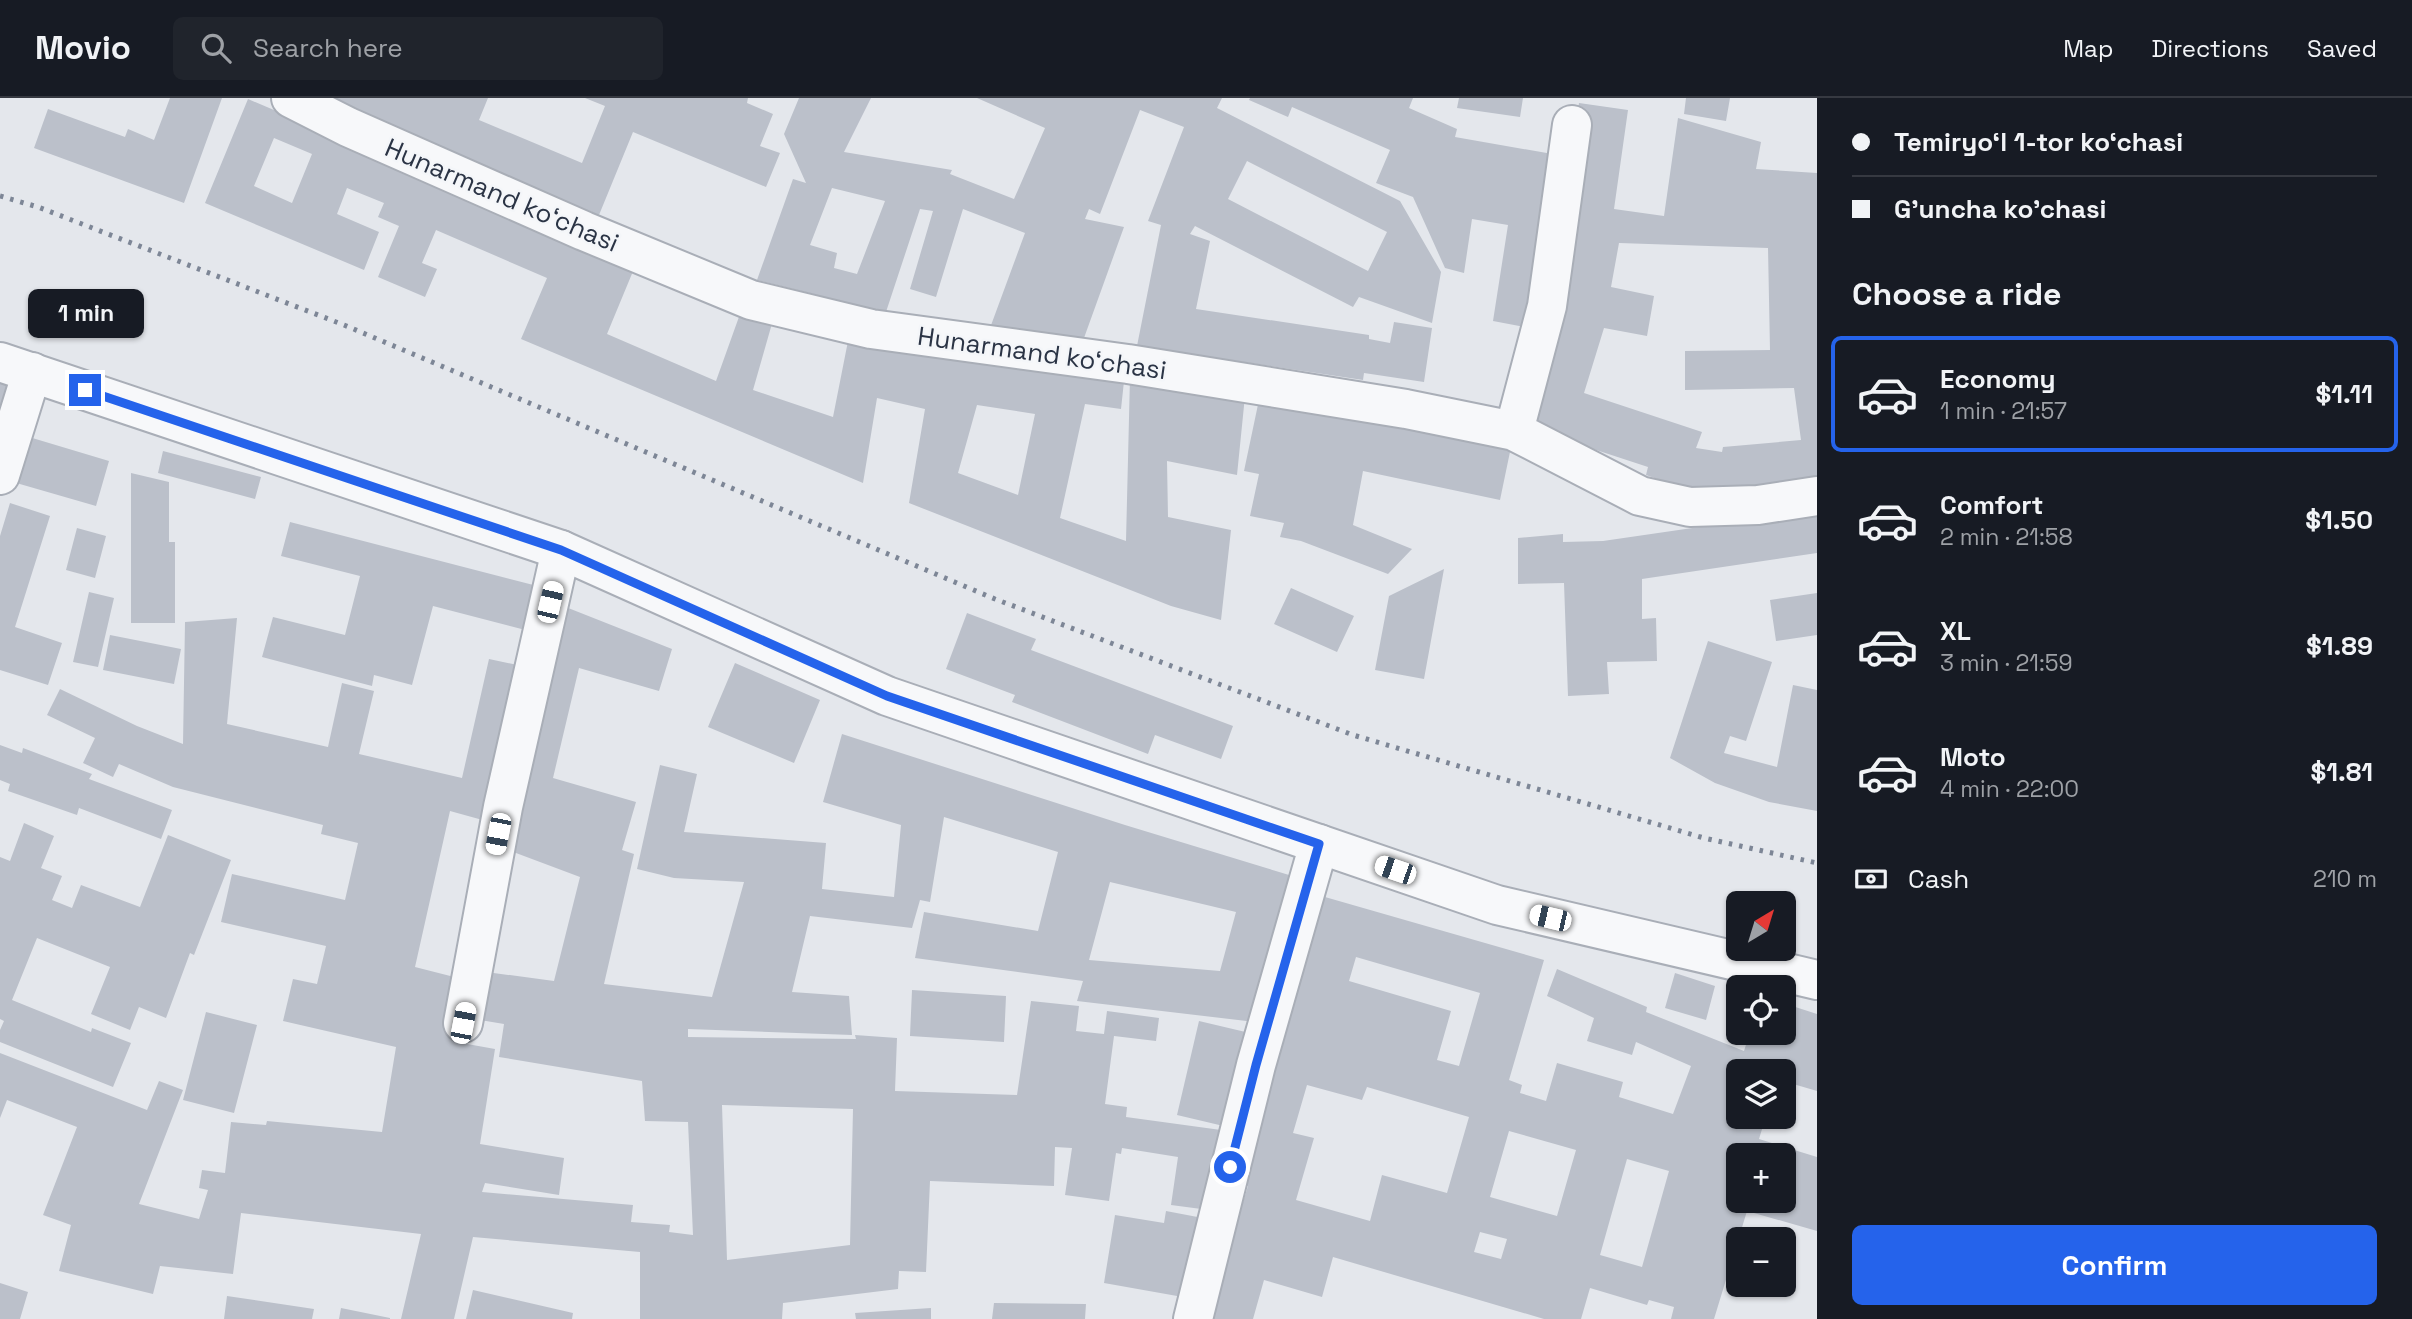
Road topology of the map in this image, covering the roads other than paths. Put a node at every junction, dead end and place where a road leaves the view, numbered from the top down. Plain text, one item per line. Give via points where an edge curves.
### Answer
1 (291, 98) edge
2 (1572, 125) dead end
3 (16, 367) edge
4 (1514, 431) junction
5 (0, 475) edge
6 (1817, 496) edge
7 (561, 550) junction
8 (1319, 844) junction
9 (1817, 980) edge
10 (463, 1023) dead end
11 (1193, 1319) edge

1 - 4 street, Hunarmand koʻchasi via 584,231 751,300 871,329 1154,369
2 - 4 street via 1547,306
3 - 5 street
3 - 7 street
4 - 6 street, Hunarmand koʻchasi via 1640,496 1689,507 1758,505
7 - 8 street via 887,696
7 - 10 street via 503,807
8 - 9 street via 1497,905
8 - 11 street via 1256,1065

